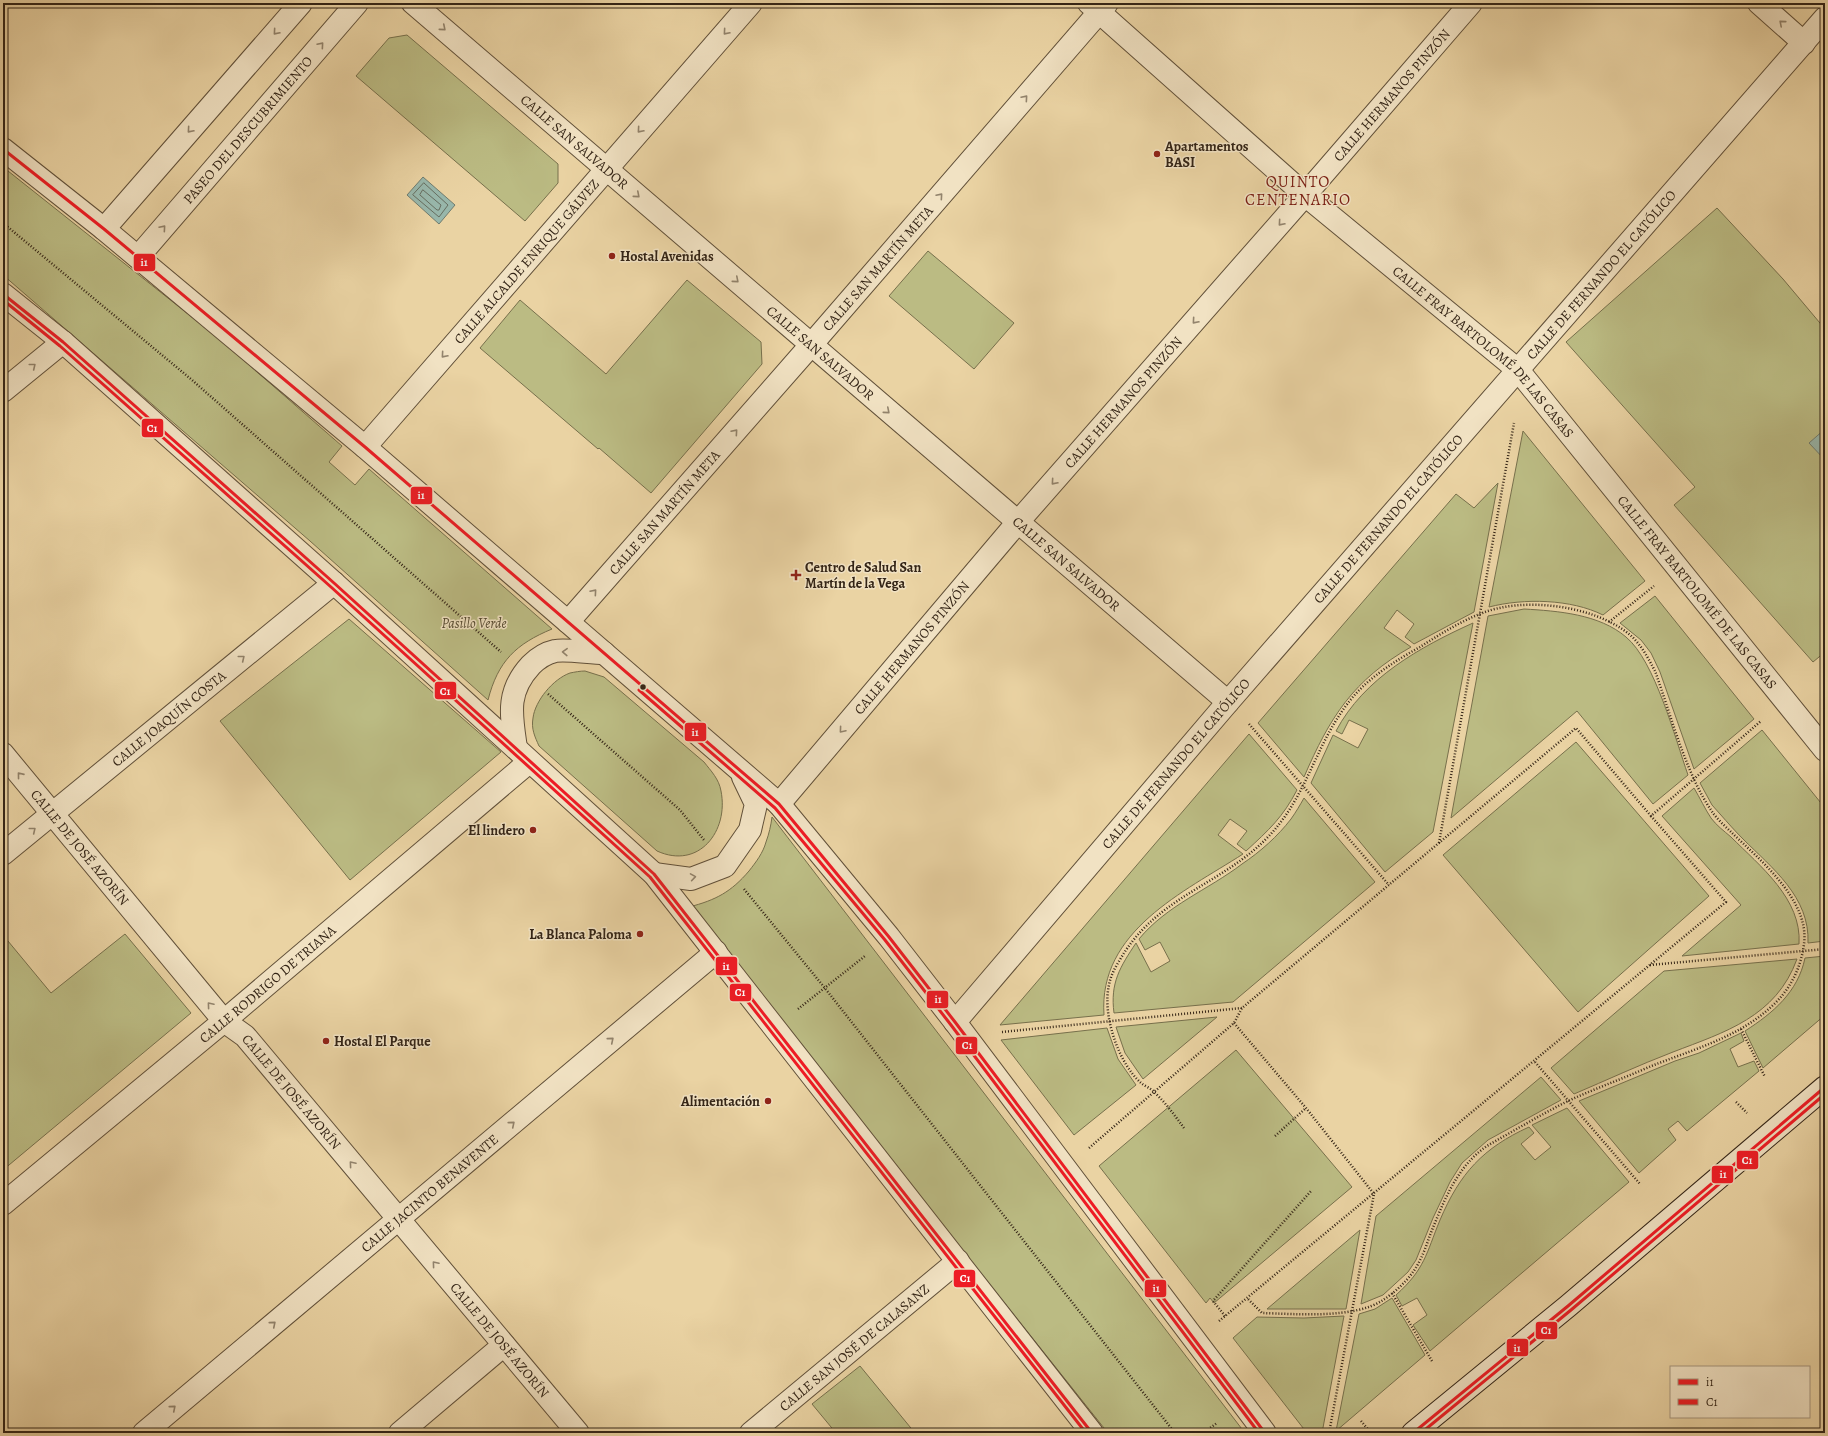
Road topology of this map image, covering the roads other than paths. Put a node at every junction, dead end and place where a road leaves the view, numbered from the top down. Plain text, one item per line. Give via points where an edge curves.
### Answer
1 (301, 3) edge
2 (357, 3) edge
3 (413, 3) edge
4 (752, 3) edge
5 (1471, 3) edge
6 (1759, 3) edge
7 (1098, 6) edge
8 (1825, 18) edge
9 (1804, 43) junction
10 (3, 149) edge
11 (607, 168) junction
12 (1305, 195) junction
13 (104, 229) junction
14 (138, 257) junction
15 (3, 294) edge
16 (63, 342) junction
17 (811, 345) junction
18 (1518, 370) junction
19 (3, 391) edge
20 (365, 447) junction
21 (1017, 523) junction
22 (334, 583) junction
23 (568, 622) junction
24 (604, 654) junction
25 (1228, 702) junction
26 (1825, 750) edge
27 (3, 754) edge
28 (523, 755) junction
29 (740, 770) junction
30 (779, 804) junction
31 (52, 814) junction
32 (3, 854) edge
33 (654, 874) junction
34 (716, 952) junction
35 (224, 1022) junction
36 (955, 1022) junction
37 (1822, 1094) edge
38 (3, 1204) edge
39 (398, 1219) junction
40 (958, 1261) junction
41 (504, 1345) junction
42 (144, 1433) edge
43 (400, 1433) edge
44 (578, 1433) edge
45 (751, 1433) edge
46 (1092, 1433) edge
47 (1265, 1433) edge
48 (1413, 1433) edge

1 -> 13 street
14 -> 2 street, PASEO DEL DESCUBRIMIENTO
3 -> 11 street, CALLE SAN SALVADOR
4 -> 11 street, CALLE ALCALDE ENRIQUE GÁLVEZ
5 - 12 street, CALLE HERMANOS PINZÓN
9 -> 6 street
7 - 12 street, CALLE FRAY BARTOLOMÉ DE LAS CASAS
17 -> 7 street, CALLE SAN MARTÍN META
8 - 9 street, CALLE DE FERNANDO EL CATÓLICO
9 - 18 street, CALLE DE FERNANDO EL CATÓLICO
10 - 13 street
11 -> 17 street, CALLE SAN SALVADOR
11 -> 20 street, CALLE ALCALDE ENRIQUE GÁLVEZ
12 - 18 street, CALLE FRAY BARTOLOMÉ DE LAS CASAS
12 -> 21 street, CALLE HERMANOS PINZÓN
13 - 14 street
14 - 20 street
15 - 16 street
19 -> 16 street
16 - 22 street
17 -> 21 street, CALLE SAN SALVADOR
23 -> 17 street, CALLE SAN MARTÍN META
18 - 25 street, CALLE DE FERNANDO EL CATÓLICO
18 - 26 street, CALLE FRAY BARTOLOMÉ DE LAS CASAS
20 - 23 street
21 - 25 street, CALLE SAN SALVADOR
21 -> 30 street, CALLE HERMANOS PINZÓN
22 - 28 street
31 -> 22 street, CALLE JOAQUÍN COSTA
23 - 24 street
24 -> 28 street via 554,651 538,658 524,673 513,692 511,710
24 - 29 street
25 - 36 street, CALLE DE FERNANDO EL CATÓLICO
31 -> 27 street, CALLE DE JOSÉ AZORÍN
28 - 33 street
28 - 35 street, CALLE RODRIGO DE TRIANA
29 - 30 street
33 -> 29 street via 691,879 725,866 750,830 756,804
30 - 36 street via 889,937
32 -> 31 street, CALLE JOAQUÍN COSTA
35 -> 31 street, CALLE DE JOSÉ AZORÍN
33 - 34 street
39 -> 34 street, CALLE JACINTO BENAVENTE
34 - 40 street
35 - 38 street, CALLE RODRIGO DE TRIANA
39 -> 35 street, CALLE DE JOSÉ AZORÍN via 245,1036
36 - 47 street
37 - 48 street
41 -> 39 street, CALLE DE JOSÉ AZORÍN
42 -> 39 street, CALLE JACINTO BENAVENTE
40 - 45 street, CALLE SAN JOSÉ DE CALASANZ
40 - 46 street
41 - 43 street
41 - 44 street, CALLE DE JOSÉ AZORÍN

